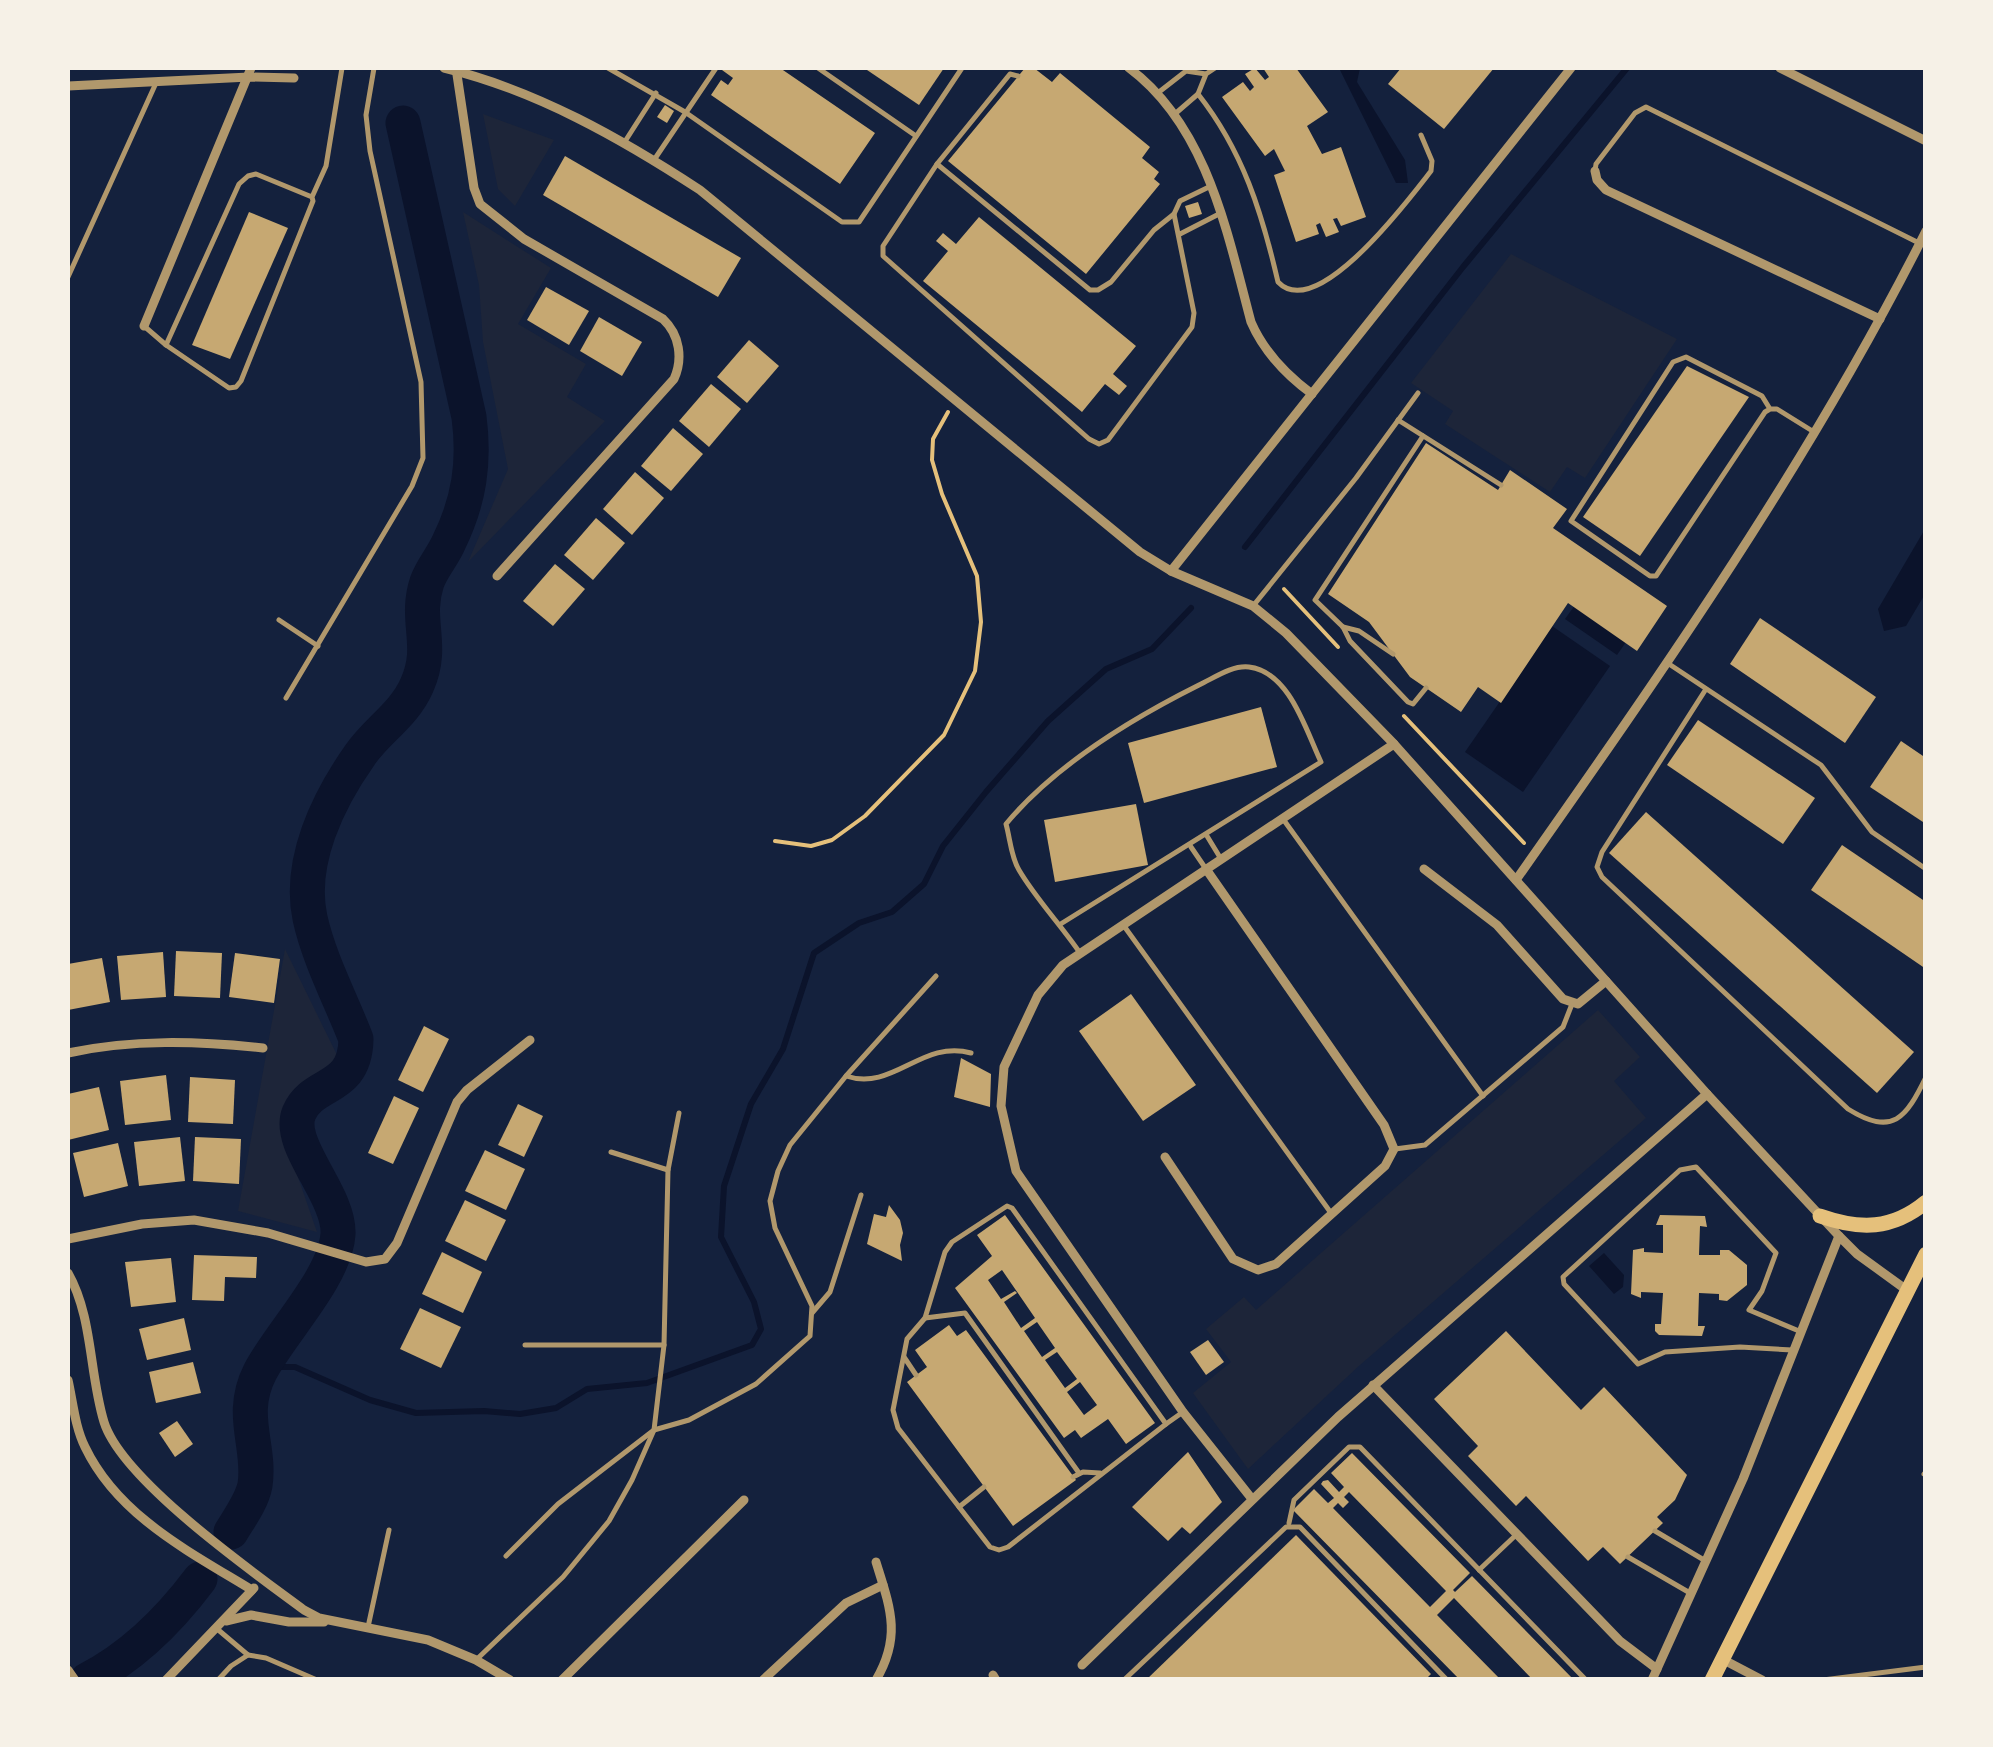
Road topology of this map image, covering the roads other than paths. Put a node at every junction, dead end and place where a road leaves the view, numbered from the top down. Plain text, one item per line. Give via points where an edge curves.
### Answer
1 (342, 68) edge
2 (374, 68) edge
3 (444, 68) edge
4 (608, 68) edge
5 (716, 68) edge
6 (818, 68) edge
7 (836, 68) edge
8 (962, 68) edge
9 (1128, 68) edge
10 (1215, 68) edge
11 (1570, 68) edge
12 (1780, 68) edge
13 (456, 69) edge
14 (250, 72) edge
15 (1206, 74) junction
16 (830, 76) junction
17 (1018, 76) dead end
18 (294, 78) dead end
19 (156, 82) junction
20 (68, 86) edge
21 (1160, 92) junction
22 (656, 93) junction
23 (1198, 94) junction
24 (685, 112) junction
25 (1176, 113) junction
26 (1421, 135) dead end
27 (916, 136) junction
28 (1926, 142) edge
29 (624, 144) junction
30 (654, 160) junction
31 (937, 164) junction
32 (1595, 171) joint
33 (1211, 186) junction
34 (312, 197) junction
35 (1222, 213) junction
36 (1174, 214) junction
37 (1926, 231) edge
38 (1178, 234) junction
39 (1919, 244) junction
40 (68, 277) edge
41 (1880, 319) junction
42 (144, 326) joint
43 (166, 344) junction
44 (1418, 393) dead end
45 (1312, 394) junction
46 (1770, 409) junction
47 (1398, 420) junction
48 (1816, 433) junction
49 (1423, 436) junction
50 (1501, 485) dead end
51 (1171, 571) junction
52 (497, 576) dead end
53 (1253, 606) junction
54 (278, 620) dead end
55 (1343, 627) junction
56 (318, 646) junction
57 (1393, 654) dead end
58 (1666, 662) junction
59 (1426, 688) dead end
60 (1706, 689) junction
61 (286, 698) dead end
62 (1394, 744) junction
63 (1283, 819) junction
64 (1207, 836) junction
65 (1190, 846) junction
66 (1221, 859) junction
67 (1206, 869) junction
68 (1424, 869) dead end
69 (1926, 869) edge
70 (1516, 880) junction
71 (1122, 923) junction
72 (1059, 925) junction
73 (1080, 954) junction
74 (936, 976) dead end
75 (1606, 981) junction
76 (1572, 1004) junction
77 (530, 1040) dead end
78 (263, 1048) dead end
79 (68, 1053) edge
80 (971, 1054) dead end
81 (846, 1076) junction
82 (1926, 1077) edge
83 (1706, 1094) junction
84 (1483, 1096) junction
85 (679, 1112) dead end
86 (1394, 1149) junction
87 (611, 1152) dead end
88 (1165, 1157) dead end
89 (668, 1170) junction
90 (861, 1195) dead end
91 (1926, 1202) edge
92 (1332, 1214) junction
93 (1820, 1216) junction
94 (1839, 1236) junction
95 (68, 1239) edge
96 (1926, 1254) edge
97 (68, 1272) edge
98 (1908, 1290) junction
99 (812, 1313) junction
100 (925, 1318) junction
101 (1799, 1331) junction
102 (664, 1345) junction
103 (525, 1346) dead end
104 (1792, 1350) junction
105 (904, 1356) junction
106 (916, 1375) dead end
107 (68, 1380) edge
108 (1374, 1385) junction
109 (1183, 1412) junction
110 (1166, 1424) junction
111 (654, 1430) junction
112 (1103, 1473) junction
113 (984, 1487) dead end
114 (744, 1500) dead end
115 (1252, 1500) junction
116 (959, 1506) junction
117 (1289, 1525) junction
118 (389, 1530) dead end
119 (1655, 1531) dead end
120 (1517, 1534) junction
121 (506, 1556) dead end
122 (1628, 1557) dead end
123 (1706, 1561) junction
124 (876, 1562) dead end
125 (1479, 1570) junction
126 (263, 1578) junction
127 (883, 1585) junction
128 (252, 1590) junction
129 (1690, 1593) junction
130 (337, 1622) junction
131 (218, 1626) junction
132 (368, 1627) junction
133 (248, 1655) junction
134 (1721, 1659) junction
135 (476, 1660) junction
136 (1082, 1665) dead end
137 (1926, 1667) edge
138 (1657, 1668) junction
139 (1765, 1679) edge
140 (166, 1680) edge
141 (218, 1680) edge
142 (317, 1680) edge
143 (510, 1680) edge
144 (562, 1680) edge
145 (763, 1680) edge
146 (876, 1680) edge
147 (1124, 1680) edge
148 (1447, 1680) edge
149 (1586, 1680) edge
150 (1652, 1680) edge
151 (1712, 1680) edge
152 (1822, 1680) edge

1 - 34 lane via 326,166
2 - 56 lane via 366,115 370,150 421,382 424,458
3 - 13 street
4 - 22 lane
5 - 24 lane
6 - 16 lane
7 - 16 lane
8 - 27 lane
9 - 21 street
10 - 15 lane
11 - 45 street
12 - 28 street
13 - 29 street
13 - 52 street via 480,204 524,238 663,319 681,363 674,379
14 - 18 street
14 - 19 street
14 - 42 street
15 - 21 lane via 1186,71
15 - 23 lane
16 - 27 lane
17 - 31 lane via 1010,74
19 - 20 street
19 - 40 lane
21 - 25 street
22 - 24 lane
22 - 29 lane
23 - 25 lane
23 - 26 lane via 1244,170 1286,290 1328,279 1375,240 1432,170
24 - 27 lane via 851,224 859,222
24 - 30 lane
25 - 33 street
29 - 30 street
30 - 51 street
31 - 36 lane via 1090,290 1111,282
31 - 38 lane via 883,246 883,256 1100,444 1192,327
32 - 39 lane via 1646,107
32 - 41 street via 1606,190
33 - 35 street
33 - 36 lane via 1180,202
34 - 43 lane via 256,174 239,184
34 - 43 lane via 236,387
35 - 38 lane
35 - 45 street via 1258,338
36 - 38 lane
37 - 39 street
39 - 41 street
41 - 48 street
42 - 43 lane
44 - 47 lane
45 - 51 street
46 - 46 lane via 1656,576 1570,522 1679,358 1762,396
46 - 48 lane
47 - 49 lane
47 - 53 lane
48 - 58 street
49 - 50 lane
49 - 55 lane via 1316,595 1317,605
51 - 53 street
53 - 62 street
54 - 56 lane
55 - 57 lane
55 - 59 lane via 1408,702
56 - 61 lane
58 - 60 lane
58 - 70 street
60 - 69 lane via 1821,765 1872,832
60 - 82 lane via 1602,852 1602,877 1868,1122 1890,1122 1909,1112
62 - 63 street
62 - 70 street
63 - 66 street
63 - 84 lane
64 - 65 lane
64 - 66 lane
64 - 72 lane via 1322,762 1288,694 1250,667 1230,670 1138,715 1030,796 1006,824 1016,866
65 - 67 lane
65 - 72 lane
66 - 67 street
67 - 71 street
67 - 86 street via 1384,1125
68 - 76 street via 1497,926
70 - 75 street
71 - 73 street
71 - 92 lane
72 - 73 lane
73 - 109 street via 1050,978 1023,1023 1004,1067 1001,1106 1016,1170
74 - 81 lane
75 - 76 street
75 - 83 street
76 - 84 lane via 1562,1027
77 - 95 street via 456,1102 385,1259 374,1262 194,1220
78 - 79 street via 162,1042
80 - 81 lane via 951,1047 870,1081
81 - 99 lane via 790,1145 770,1200 775,1228
83 - 93 street
83 - 108 street
84 - 86 lane via 1425,1145
85 - 89 lane
86 - 92 street via 1385,1166
87 - 89 lane
88 - 92 street via 1233,1260 1258,1270 1276,1264
89 - 102 lane
90 - 99 lane via 830,1292
91 - 93 main road via 1875,1227
93 - 94 street
94 - 98 street
94 - 101 street
96 - 98 main road
97 - 126 street via 79,1296 104,1422 118,1447 166,1501
98 - 134 main road
99 - 111 lane via 810,1336 756,1384 689,1420
100 - 105 lane via 907,1339
100 - 110 lane via 952,1242 1002,1207 1012,1208
100 - 112 lane via 965,1313 1076,1475
101 - 104 street
101 - 104 lane via 1749,1310 1776,1254 1696,1168 1680,1170 1562,1277 1638,1364 1665,1352
102 - 103 lane
102 - 111 lane
104 - 123 street
105 - 106 lane
105 - 116 lane via 894,1419
107 - 128 street via 86,1448 131,1508
108 - 115 street
108 - 120 street
109 - 110 lane
109 - 115 street
110 - 112 lane
111 - 121 lane via 558,1504
111 - 135 lane via 609,1522
112 - 116 lane via 999,1550
113 - 116 lane
114 - 144 street
115 - 136 street
117 - 125 lane via 1294,1500 1357,1445
117 - 147 lane
117 - 148 lane via 1300,1527
118 - 132 lane
119 - 123 lane
120 - 125 lane
120 - 138 street via 1620,1641
122 - 129 lane
123 - 129 street
124 - 127 street
125 - 149 lane
126 - 128 street
126 - 130 street via 304,1610
127 - 145 street via 846,1603
127 - 146 street via 893,1640
128 - 131 street
129 - 138 street
130 - 131 street via 251,1615
130 - 132 street
131 - 133 lane
131 - 140 street
132 - 135 street via 428,1640
133 - 141 lane
133 - 142 lane
134 - 139 street
134 - 151 main road
135 - 143 street
137 - 152 lane
138 - 150 street

